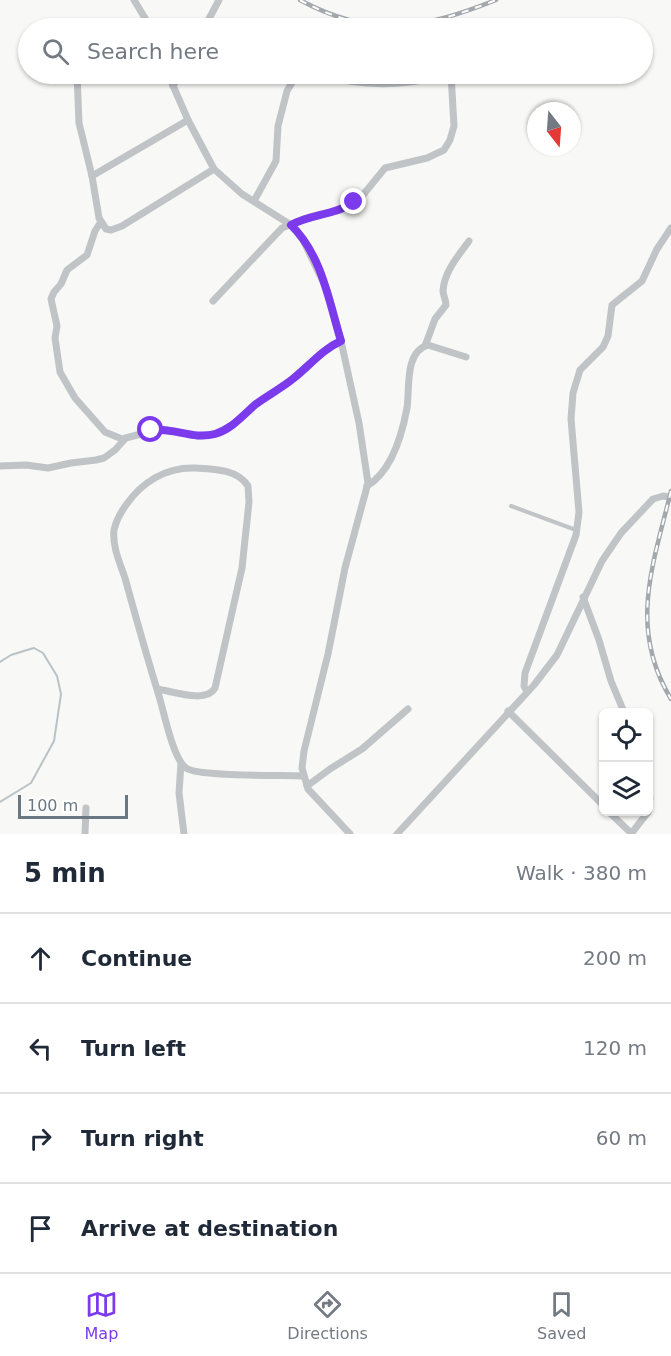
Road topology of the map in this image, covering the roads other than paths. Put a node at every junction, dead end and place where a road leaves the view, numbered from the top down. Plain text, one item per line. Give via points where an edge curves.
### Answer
1 (134, 0) edge
2 (219, 0) edge
3 (145, 18) edge
4 (209, 18) edge
5 (77, 84) edge
6 (291, 84) edge
7 (360, 84) edge
8 (391, 84) edge
9 (452, 84) edge
10 (173, 86) edge
11 (188, 120) junction
12 (214, 169) junction
13 (92, 176) junction
14 (254, 201) junction
15 (100, 223) junction
16 (291, 225) junction
17 (671, 228) edge
18 (469, 241) dead end
19 (213, 302) dead end
20 (341, 341) junction
21 (425, 346) junction
22 (466, 357) dead end
23 (125, 439) junction
24 (0, 466) edge
25 (368, 486) junction
26 (671, 497) edge
27 (511, 506) dead end
28 (577, 530) junction
29 (583, 597) junction
30 (157, 689) junction
31 (527, 693) junction
32 (622, 708) edge
33 (408, 709) dead end
34 (508, 711) junction
35 (181, 763) junction
36 (303, 776) junction
37 (307, 786) junction
38 (599, 802) edge
39 (86, 808) dead end
40 (613, 816) edge
41 (644, 816) edge
42 (86, 834) edge
43 (184, 834) edge
44 (350, 834) edge
45 (398, 834) edge
46 (632, 834) edge

1 - 3 street
2 - 4 street
5 - 13 street via 79,123
6 - 14 street via 278,126 276,161
7 - 8 street
9 - 16 street via 454,126 444,150 385,168 349,206
10 - 11 street
11 - 12 street
11 - 13 street
12 - 14 street
12 - 15 street via 122,226 108,230
13 - 15 street
14 - 16 street
15 - 23 street via 87,255 69,267 52,295 57,326 55,342 60,372 75,398 105,432
16 - 19 street via 281,229
16 - 20 street via 322,277
17 - 28 street via 642,281 612,305 605,343 583,366 576,380 571,411
18 - 21 street via 447,275 443,292 446,306 435,319
20 - 23 street via 221,431 199,436 160,429
20 - 25 street
21 - 22 street
21 - 25 street via 410,369 406,412 397,444 380,477
23 - 24 street via 110,454 96,460 48,468
25 - 36 street via 345,568 304,751
26 - 29 street via 654,499 621,533
27 - 28 lane
28 - 31 street via 524,675
29 - 31 street via 560,650
29 - 32 street
30 - 30 street via 117,554 117,521 141,486 158,476 191,468 231,473 248,486 249,502 242,568 215,688 204,697
30 - 35 street
31 - 34 street
33 - 37 street via 362,749
34 - 38 street
34 - 45 street
35 - 36 street via 191,770 209,773
35 - 43 street via 179,793
36 - 37 street
37 - 44 street
39 - 42 street
40 - 46 street
41 - 46 street

